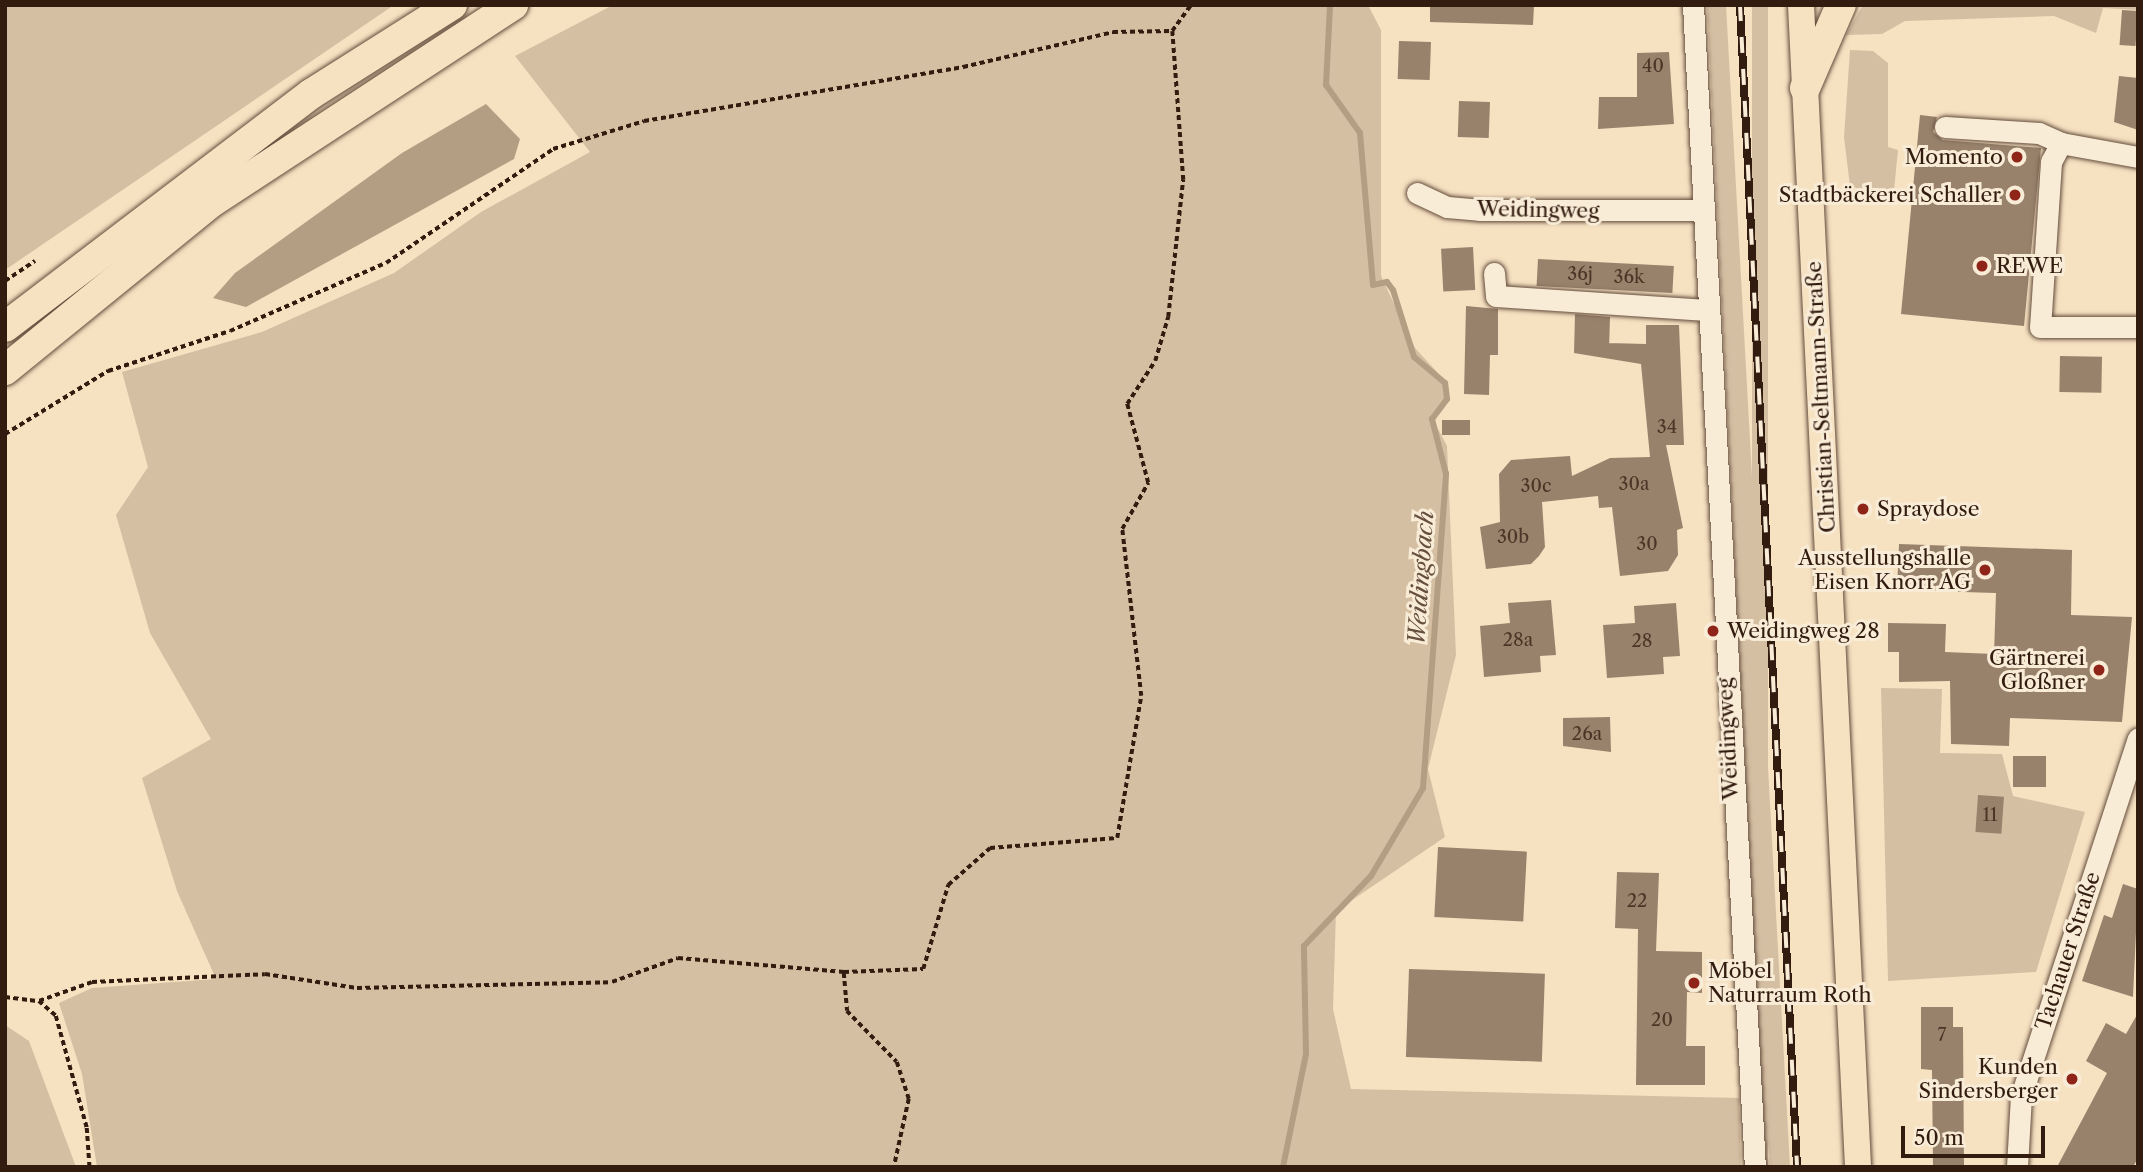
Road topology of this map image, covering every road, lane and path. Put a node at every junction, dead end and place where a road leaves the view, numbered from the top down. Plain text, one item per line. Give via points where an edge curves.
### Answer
1 (452, 5) edge
2 (513, 5) edge
3 (1191, 5) edge
4 (1693, 5) edge
5 (1801, 5) edge
6 (1842, 5) edge
7 (1172, 31) junction
8 (1805, 88) junction
9 (1945, 127) dead end
10 (2062, 143) junction
11 (2138, 157) edge
12 (1416, 193) dead end
13 (1704, 210) junction
14 (35, 261) dead end
15 (1494, 273) dead end
16 (5, 281) edge
17 (1707, 310) junction
18 (5, 327) edge
19 (2138, 327) edge
20 (5, 370) edge
21 (5, 434) edge
22 (2138, 739) edge
23 (844, 972) junction
24 (5, 997) edge
25 (39, 1000) junction
26 (90, 1167) edge
27 (894, 1167) edge
28 (1755, 1167) edge
29 (1858, 1167) edge
30 (2017, 1167) edge

1 - 18 highway via 300,102
2 - 20 highway via 212,202
3 - 7 path
4 - 13 street, Weidingweg
5 - 8 main road, Christian-Seltmann-Straße
6 - 8 highway
7 - 21 path via 1113,32 964,67 644,121 553,149 386,263 230,331 107,371
7 - 23 path via 1183,180 1168,317 1154,361 1127,404 1148,483 1122,529 1142,696 1117,838 990,848 948,885 923,969
8 - 29 main road, Christian-Seltmann-Straße
9 - 10 street via 2039,134
10 - 11 street
10 - 19 street via 2051,162 2040,327
12 - 13 street, Weidingweg via 1447,207 1479,210
13 - 17 street, Weidingweg
14 - 16 path
15 - 17 street via 1496,296
17 - 28 street, Weidingweg
22 - 30 street, Tachauer Straße via 2021,1097
23 - 25 path via 678,958 612,982 357,988 265,974 92,982
23 - 27 path via 847,1011 897,1062 909,1099
24 - 25 path
25 - 26 path via 56,1016 87,1128

